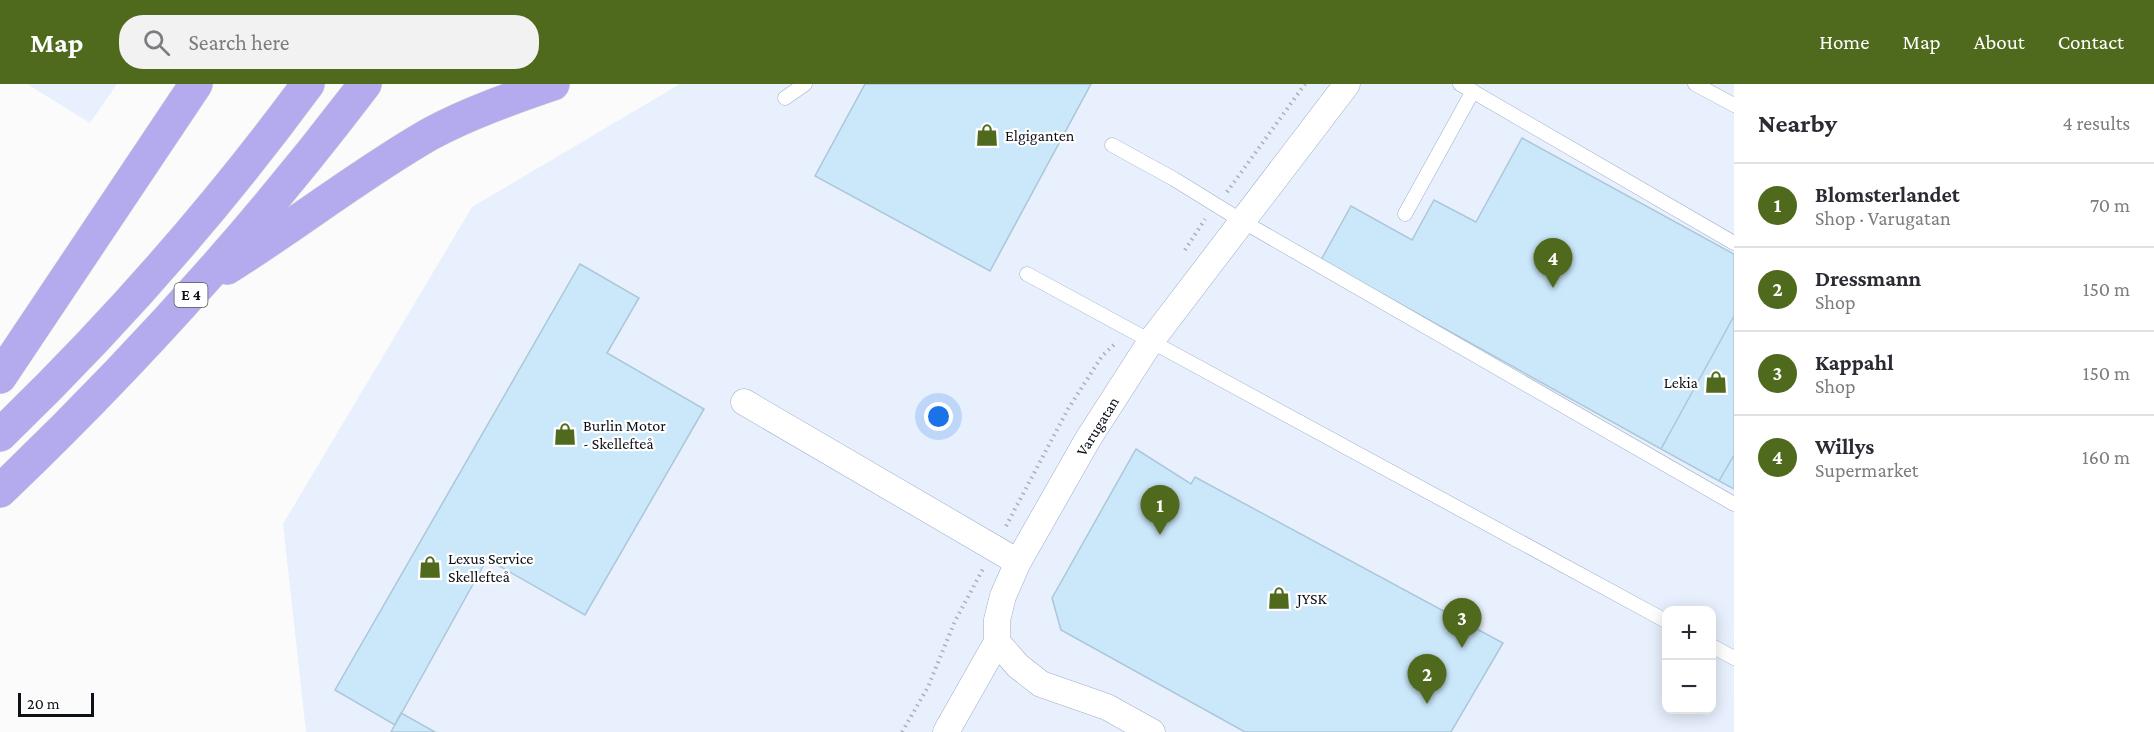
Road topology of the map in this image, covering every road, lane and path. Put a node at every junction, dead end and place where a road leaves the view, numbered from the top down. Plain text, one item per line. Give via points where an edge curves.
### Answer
1 (196, 84) edge
2 (308, 84) edge
3 (365, 84) edge
4 (553, 84) edge
5 (805, 84) edge
6 (1347, 84) edge
7 (1695, 84) edge
8 (1466, 88) edge
9 (785, 98) dead end
10 (1734, 105) edge
11 (1112, 145) dead end
12 (1405, 214) dead end
13 (1242, 221) junction
14 (1734, 243) edge
15 (1027, 274) dead end
16 (201, 284) junction
17 (1152, 341) junction
18 (0, 377) edge
19 (744, 402) dead end
20 (0, 435) edge
21 (0, 491) edge
22 (1734, 504) edge
23 (1018, 562) junction
24 (1662, 619) edge
25 (998, 642) junction
26 (1716, 648) edge
27 (1734, 658) edge
28 (946, 732) edge
29 (1152, 732) edge

1 - 18 highway
2 - 20 highway, E 4 via 201,218 104,330
3 - 16 highway, E 4
4 - 16 highway via 500,102 432,134
5 - 9 lane
6 - 13 street, Varugatan
7 - 10 lane
8 - 12 lane
8 - 14 lane
11 - 13 lane
13 - 17 street, Varugatan
13 - 22 lane
15 - 17 lane
16 - 21 highway, E 4 via 111,381
17 - 23 street, Varugatan via 1088,439
17 - 24 lane
19 - 23 street
23 - 25 street, Varugatan via 997,620
25 - 28 street
25 - 29 street via 1018,666 1041,684 1107,707
26 - 27 lane

